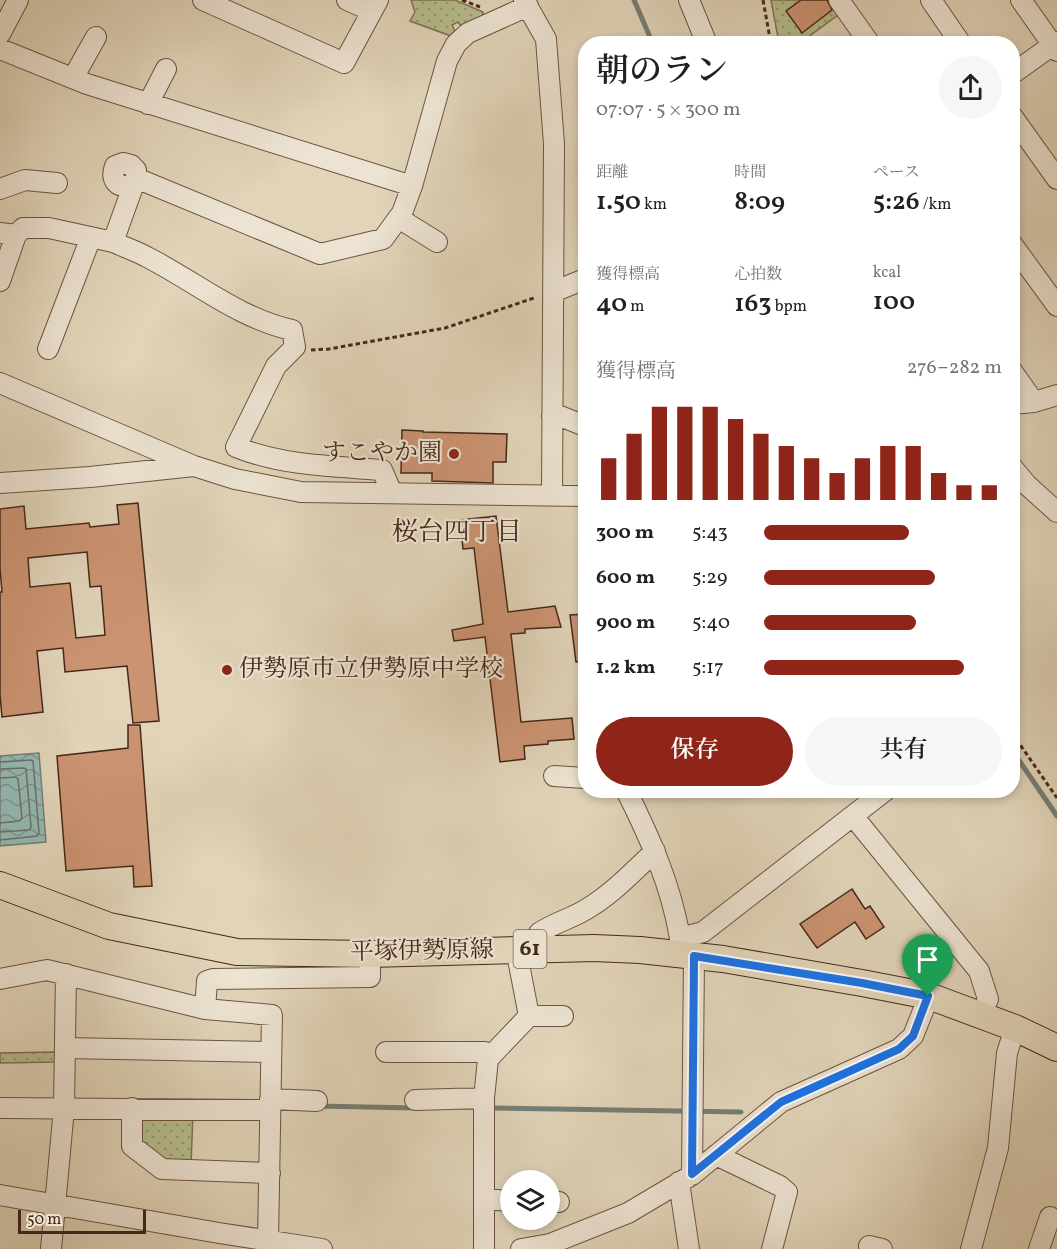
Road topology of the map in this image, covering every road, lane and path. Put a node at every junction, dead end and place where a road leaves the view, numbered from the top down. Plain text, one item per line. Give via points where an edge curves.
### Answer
1 (18, 0) edge
2 (203, 0) edge
3 (347, 0) edge
4 (689, 0) edge
5 (763, 0) edge
6 (839, 0) edge
7 (931, 0) edge
8 (1021, 0) edge
9 (526, 3) edge
10 (375, 5) edge
11 (0, 34) edge
12 (704, 36) edge
13 (770, 36) edge
14 (860, 36) edge
15 (956, 36) edge
16 (96, 37) dead end
17 (1056, 46) edge
18 (0, 49) edge
19 (166, 69) dead end
20 (1020, 69) edge
21 (73, 78) junction
22 (148, 104) junction
23 (1020, 127) edge
24 (1057, 179) edge
25 (57, 183) dead end
26 (412, 186) junction
27 (0, 189) edge
28 (400, 216) junction
29 (8, 234) edge
30 (91, 237) junction
31 (113, 242) junction
32 (437, 242) dead end
33 (1020, 255) edge
34 (0, 281) edge
35 (578, 282) edge
36 (553, 292) junction
37 (1057, 306) edge
38 (296, 347) junction
39 (48, 350) dead end
40 (1020, 382) edge
41 (0, 383) edge
42 (1057, 395) edge
43 (1034, 402) junction
44 (1020, 403) edge
45 (552, 416) junction
46 (578, 423) edge
47 (194, 466) junction
48 (1020, 476) edge
49 (0, 483) edge
50 (392, 493) junction
51 (552, 495) junction
52 (578, 496) edge
53 (1057, 512) edge
54 (1020, 745) edge
55 (554, 776) dead end
56 (578, 778) edge
57 (630, 798) edge
58 (876, 798) edge
59 (1057, 798) edge
60 (853, 816) junction
61 (654, 847) junction
62 (0, 885) edge
63 (526, 949) junction
64 (685, 949) junction
65 (370, 954) junction
66 (66, 974) junction
67 (0, 979) edge
68 (928, 996) junction
69 (205, 1009) junction
70 (981, 1015) junction
71 (529, 1016) junction
72 (563, 1016) dead end
73 (1015, 1028) junction
74 (65, 1048) junction
75 (1057, 1048) edge
76 (271, 1052) junction
77 (386, 1052) dead end
78 (491, 1056) junction
79 (484, 1098) junction
80 (416, 1100) dead end
81 (317, 1101) dead end
82 (270, 1105) junction
83 (64, 1107) junction
84 (0, 1108) edge
85 (132, 1108) junction
86 (716, 1155) junction
87 (270, 1173) junction
88 (685, 1178) junction
89 (0, 1195) edge
90 (484, 1199) junction
91 (500, 1200) edge
92 (56, 1206) junction
93 (1050, 1217) dead end
94 (218, 1241) edge
95 (268, 1241) junction
96 (549, 1247) edge
97 (766, 1248) edge
98 (51, 1249) edge
99 (322, 1249) edge
100 (484, 1249) edge
101 (521, 1249) edge
102 (689, 1249) edge
103 (971, 1249) edge
104 (1039, 1249) edge

1 - 11 street
2 - 10 street via 344,63
3 - 10 street
4 - 12 street
5 - 13 path
6 - 14 street
7 - 15 street
8 - 17 street
9 - 26 street via 468,33 456,44 447,61
9 - 36 street via 546,39 554,144
16 - 21 street
17 - 20 street
18 - 21 street
19 - 22 street
21 - 22 street
22 - 26 street
23 - 24 street
25 - 27 street via 29,172
26 - 28 street
28 - 31 street via 383,239 320,254 136,178
28 - 32 street
29 - 30 street via 23,228 49,228
29 - 34 street
30 - 31 street
30 - 39 street via 63,334
31 - 38 street via 147,257 246,315 292,330
33 - 37 street
35 - 36 street
36 - 38 path via 445,328 329,349 308,351
36 - 45 street
38 - 50 street via 276,366 236,447 260,457 298,464 382,470
40 - 43 street
41 - 47 street
42 - 43 street
43 - 44 street
45 - 46 street
45 - 51 street
47 - 49 street
47 - 50 street via 301,492
48 - 53 street
50 - 51 street
51 - 52 street
54 - 59 path
55 - 56 street
57 - 61 street
58 - 60 street
60 - 64 street
60 - 70 street via 979,971 988,999
61 - 63 street via 627,878 590,908 546,928
61 - 64 street
62 - 65 main road, 平塚伊勢原線 / 61 via 109,926 237,952
63 - 64 main road, 平塚伊勢原線 / 61
63 - 65 main road, 平塚伊勢原線 / 61
63 - 71 street
64 - 68 main road, 平塚伊勢原線 / 61
64 - 88 street
65 - 69 street via 370,977 207,981
66 - 67 street via 47,970
66 - 69 street
66 - 74 street
68 - 70 main road, 平塚伊勢原線 / 61
68 - 86 street via 913,1036 899,1049 781,1102
69 - 76 street via 272,1015
70 - 73 main road, 平塚伊勢原線 / 61
71 - 72 street
71 - 78 street
73 - 75 main road, 平塚伊勢原線 / 61
73 - 103 street via 1007,1053 998,1148
74 - 76 street
74 - 83 street
76 - 82 street
77 - 78 street via 485,1052
78 - 79 street
79 - 80 street
79 - 90 street
81 - 82 street
82 - 85 street
82 - 87 street
83 - 84 street
83 - 85 street
83 - 92 street
85 - 87 street via 132,1146 162,1169
86 - 88 street
86 - 97 street via 787,1192
87 - 95 street
88 - 96 street via 628,1213
88 - 102 street
89 - 92 street
90 - 91 street
90 - 100 street
92 - 94 street
92 - 98 street
93 - 104 street
94 - 95 street
95 - 99 street
96 - 101 street

